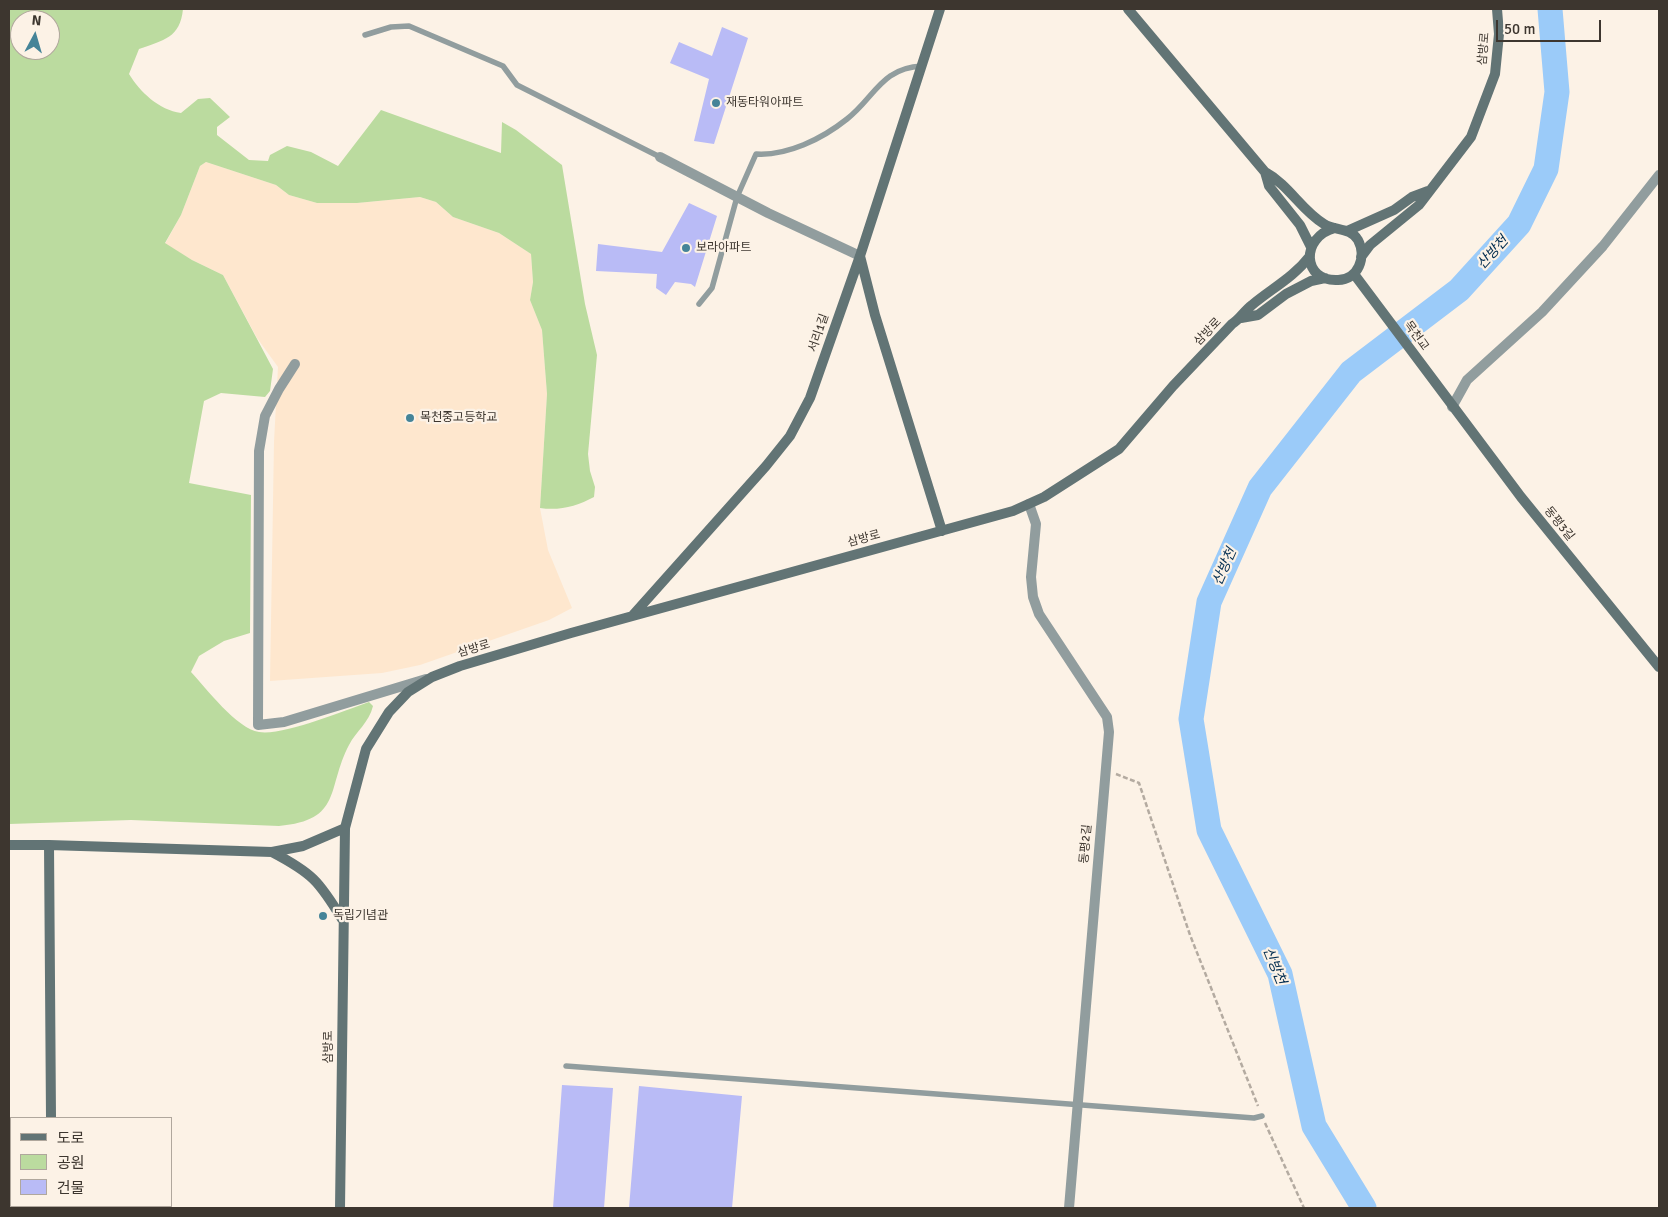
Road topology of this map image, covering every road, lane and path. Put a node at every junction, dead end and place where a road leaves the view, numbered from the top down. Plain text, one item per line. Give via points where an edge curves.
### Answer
1 (940, 9) edge
2 (1128, 9) edge
3 (1497, 9) edge
4 (366, 35) dead end
5 (922, 66) junction
6 (660, 157) joint
7 (1265, 172) junction
8 (1659, 175) edge
9 (1428, 191) junction
10 (737, 197) junction
11 (1335, 228) junction
12 (1347, 231) junction
13 (1310, 252) junction
14 (860, 256) junction
15 (1361, 257) junction
16 (1354, 274) junction
17 (1325, 278) junction
18 (699, 304) dead end
19 (1241, 318) junction
20 (295, 364) dead end
21 (1443, 394) joint
22 (1452, 407) junction
23 (1029, 504) junction
24 (942, 530) junction
25 (633, 616) junction
26 (1659, 667) edge
27 (432, 677) junction
28 (1105, 770) junction
29 (344, 828) junction
30 (49, 845) junction
31 (9, 846) edge
32 (272, 852) junction
33 (342, 920) junction
34 (566, 1066) dead end
35 (1077, 1104) junction
36 (1262, 1116) junction
37 (51, 1117) edge
38 (340, 1208) edge
39 (1069, 1208) edge
40 (1304, 1208) edge

1 - 5 street, 서리1길
2 - 7 street
3 - 9 street, 삼방로 via 1499,34 1494,74 1481,115 1471,137
4 - 6 lane via 391,27 409,26 503,66 517,84
5 - 10 lane via 905,67 887,77 847,119 814,140 770,155 756,154
5 - 14 street, 서리1길
6 - 10 street
7 - 11 street via 1280,180 1317,220
7 - 13 street via 1269,186 1300,225
8 - 22 street via 1603,246 1542,312 1467,380
9 - 12 street, 삼방로 via 1412,196 1394,210
9 - 15 street, 삼방로 via 1419,205 1370,245
10 - 14 street
10 - 18 lane via 712,288
11 - 12 street
11 - 13 street via 1318,235
12 - 15 street via 1358,240
13 - 17 street via 1312,267
13 - 19 street, 삼방로 via 1302,267 1250,307
14 - 24 street
14 - 25 street, 서리1길 via 810,398 790,436 714,527
15 - 16 street via 1360,266
16 - 17 street via 1341,280
16 - 21 street, 목천교
17 - 19 street, 삼방로 via 1311,281 1286,294 1258,315
19 - 23 street, 삼방로 via 1173,386 1119,449
20 - 27 street, 삼방로 via 278,389 266,416 259,451 258,725 284,722
21 - 22 street, 동평3길
22 - 26 street, 동평3길
23 - 24 street, 삼방로
23 - 28 street, 동평2길 via 1036,524 1031,578 1033,597 1039,614 1107,717 1109,732
24 - 25 street, 삼방로
25 - 27 street, 삼방로
27 - 29 street, 삼방로 via 408,692 389,712 366,749
28 - 35 street, 동평2길
28 - 36 path via 1139,783 1190,935
29 - 32 street via 304,846
29 - 33 street, 삼방로
30 - 31 street
30 - 32 street
30 - 37 street
32 - 33 street via 303,868 322,887
33 - 38 street, 삼방로
34 - 35 lane
35 - 36 lane via 1254,1118
35 - 39 street, 동평2길
36 - 40 path

